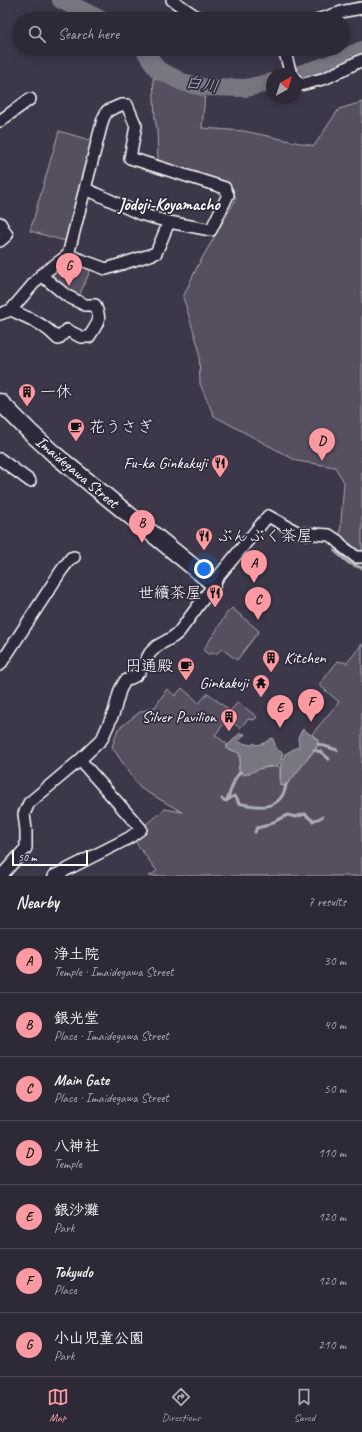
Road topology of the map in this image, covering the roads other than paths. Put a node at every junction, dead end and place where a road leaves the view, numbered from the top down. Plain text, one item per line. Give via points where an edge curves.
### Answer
1 (172, 0) edge
2 (362, 8) edge
3 (190, 12) edge
4 (342, 12) edge
5 (286, 56) edge
6 (362, 60) edge
7 (291, 68) edge
8 (302, 84) edge
9 (30, 99) dead end
10 (0, 121) edge
11 (86, 189) junction
12 (169, 222) junction
13 (0, 224) edge
14 (0, 241) edge
15 (68, 255) junction
16 (41, 275) junction
17 (11, 310) junction
18 (0, 314) edge
19 (0, 402) edge
20 (0, 459) edge
21 (30, 481) dead end
22 (74, 557) dead end
23 (362, 557) edge
24 (213, 583) junction
25 (0, 665) edge
26 (80, 760) junction
27 (1, 876) edge
28 (54, 876) edge

1 - 3 street
2 - 4 street
5 - 7 street
6 - 8 street via 326,78
9 - 10 street
11 - 12 street via 140,214
11 - 12 street via 103,119 107,111 127,105 136,126 130,158 225,188 228,195 211,230
11 - 15 street
12 - 15 street via 156,253 106,269
13 - 14 street via 7,235
15 - 16 street
16 - 17 street
16 - 17 street via 67,296 85,305 95,305 99,320 89,337 81,337 67,330 58,339 48,328
17 - 18 street
19 - 24 main road, Imaidegawa Street via 54,454
20 - 21 street
22 - 25 street via 61,571
23 - 24 street via 356,557 329,535 299,532 268,516
24 - 26 street via 179,632 157,646 140,671 125,681 102,739
26 - 27 street via 29,803 24,814 26,848
26 - 28 street via 141,829 129,838

